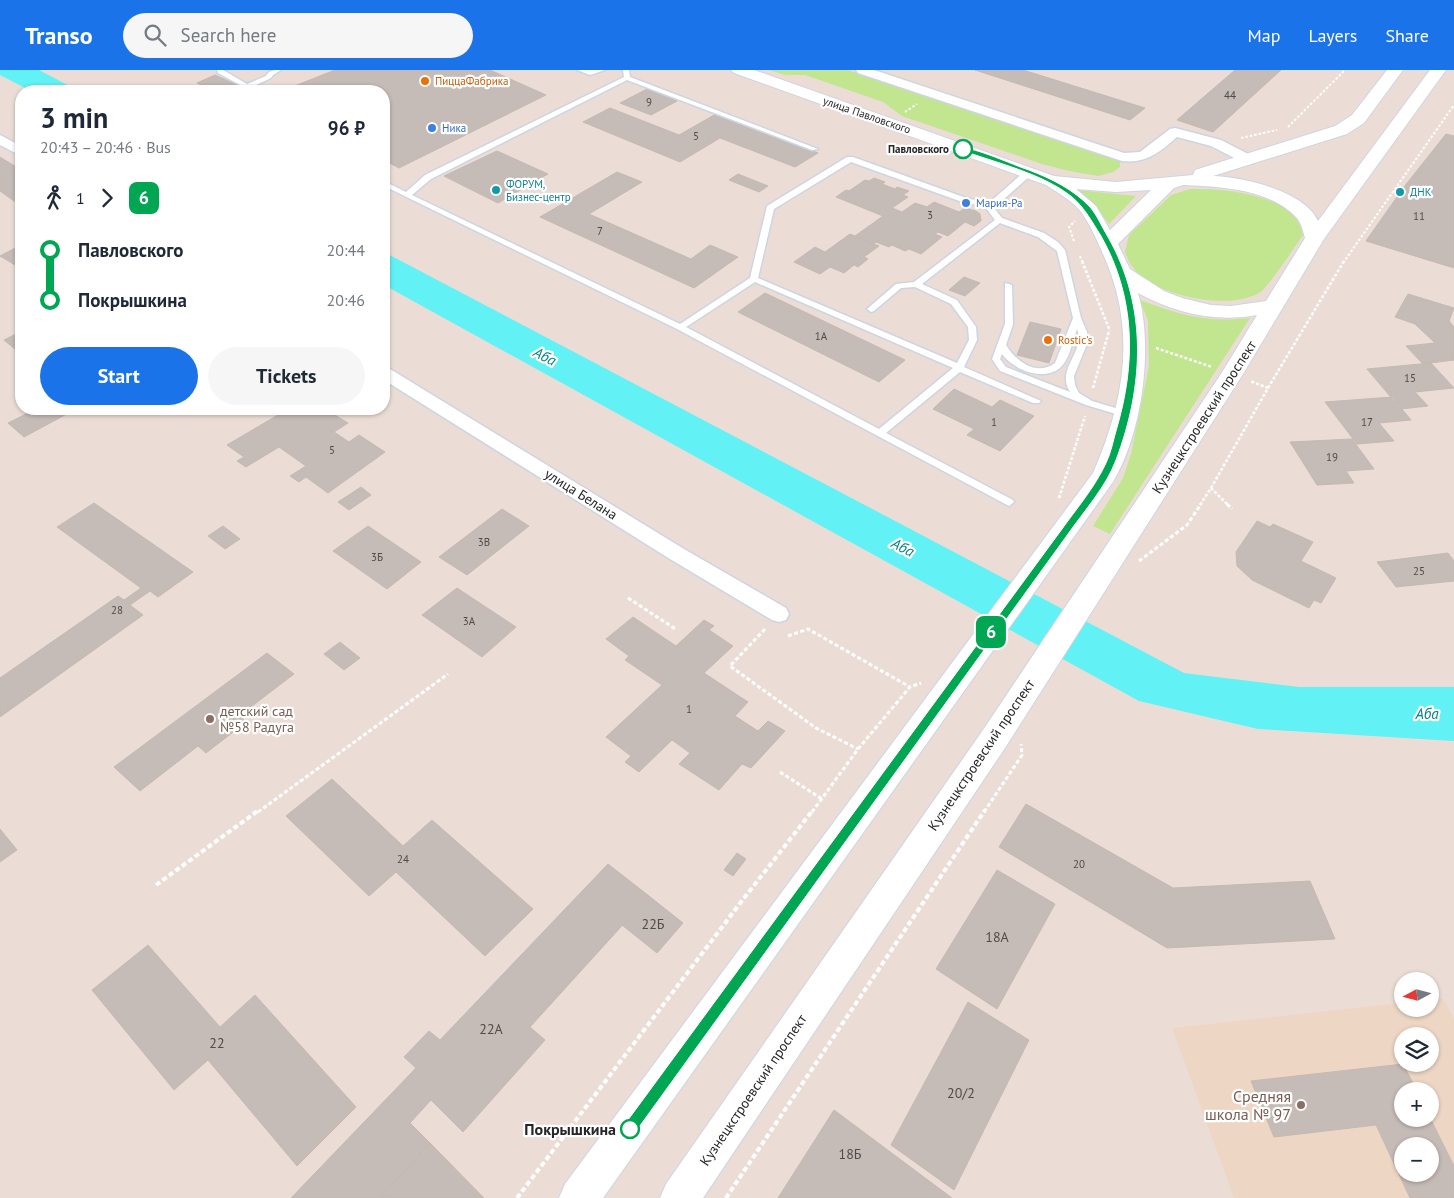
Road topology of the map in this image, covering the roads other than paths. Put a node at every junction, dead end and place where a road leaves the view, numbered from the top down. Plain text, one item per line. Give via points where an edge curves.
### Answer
1 (220, 70) edge
2 (278, 70) edge
3 (580, 70) edge
4 (602, 70) edge
5 (739, 70) edge
6 (862, 70) edge
7 (1395, 70) edge
8 (1438, 70) edge
9 (627, 74) edge
10 (244, 85) edge
11 (252, 85) edge
12 (0, 139) edge
13 (15, 148) edge
14 (814, 149) dead end
15 (1249, 160) junction
16 (1028, 173) junction
17 (1051, 181) junction
18 (1175, 182) junction
19 (390, 187) edge
20 (407, 195) junction
21 (992, 204) junction
22 (999, 220) junction
23 (1315, 238) junction
24 (1108, 243) junction
25 (1121, 272) junction
26 (754, 279) junction
27 (916, 284) junction
28 (1008, 284) dead end
29 (1273, 306) junction
30 (871, 308) dead end
31 (1077, 318) junction
32 (680, 326) junction
33 (1002, 346) junction
34 (959, 368) junction
35 (390, 377) edge
36 (1036, 401) dead end
37 (1089, 403) junction
38 (1126, 414) junction
39 (881, 432) junction
40 (1009, 502) dead end
41 (779, 614) road end
42 (580, 1198) edge
43 (680, 1198) edge

1 - 10 lane
2 - 11 lane
3 - 4 lane via 590,73
5 - 16 main road, улица Павловского
6 - 15 street via 1133,160 1149,153 1175,132 1216,143
7 - 15 main road via 1358,119 1341,130
8 - 23 main road
9 - 14 lane
9 - 20 lane via 428,177
12 - 13 street
15 - 18 main road
16 - 17 main road, улица Павловского
16 - 21 lane
17 - 18 main road, улица Павловского via 1116,187
17 - 24 main road, улица Павловского via 1089,210
18 - 23 main road via 1228,182 1274,195 1306,216
18 - 24 main road
19 - 20 lane
20 - 32 lane
21 - 22 lane via 991,212
21 - 26 lane via 968,201 850,159 770,208
22 - 27 lane
22 - 31 lane via 1055,243 1063,256
23 - 29 main road
24 - 25 main road
25 - 29 main road via 1165,301 1198,309 1223,313
25 - 38 main road via 1132,308 1134,340
26 - 32 lane
26 - 34 lane
27 - 30 lane via 899,286
27 - 34 lane via 954,302 972,327 974,340
28 - 33 lane via 1009,324
29 - 43 main road, Кузнецкстроевский проспект via 990,745
31 - 33 lane via 1060,364 1052,369 1040,370 1016,364
31 - 37 lane via 1083,332 1083,344 1069,376 1070,385 1076,395
32 - 39 lane
33 - 37 lane via 996,359 1004,369
34 - 36 lane
34 - 39 lane
35 - 41 street, улица Белана
37 - 38 lane
38 - 42 main road via 1112,461 1104,476
39 - 40 lane

